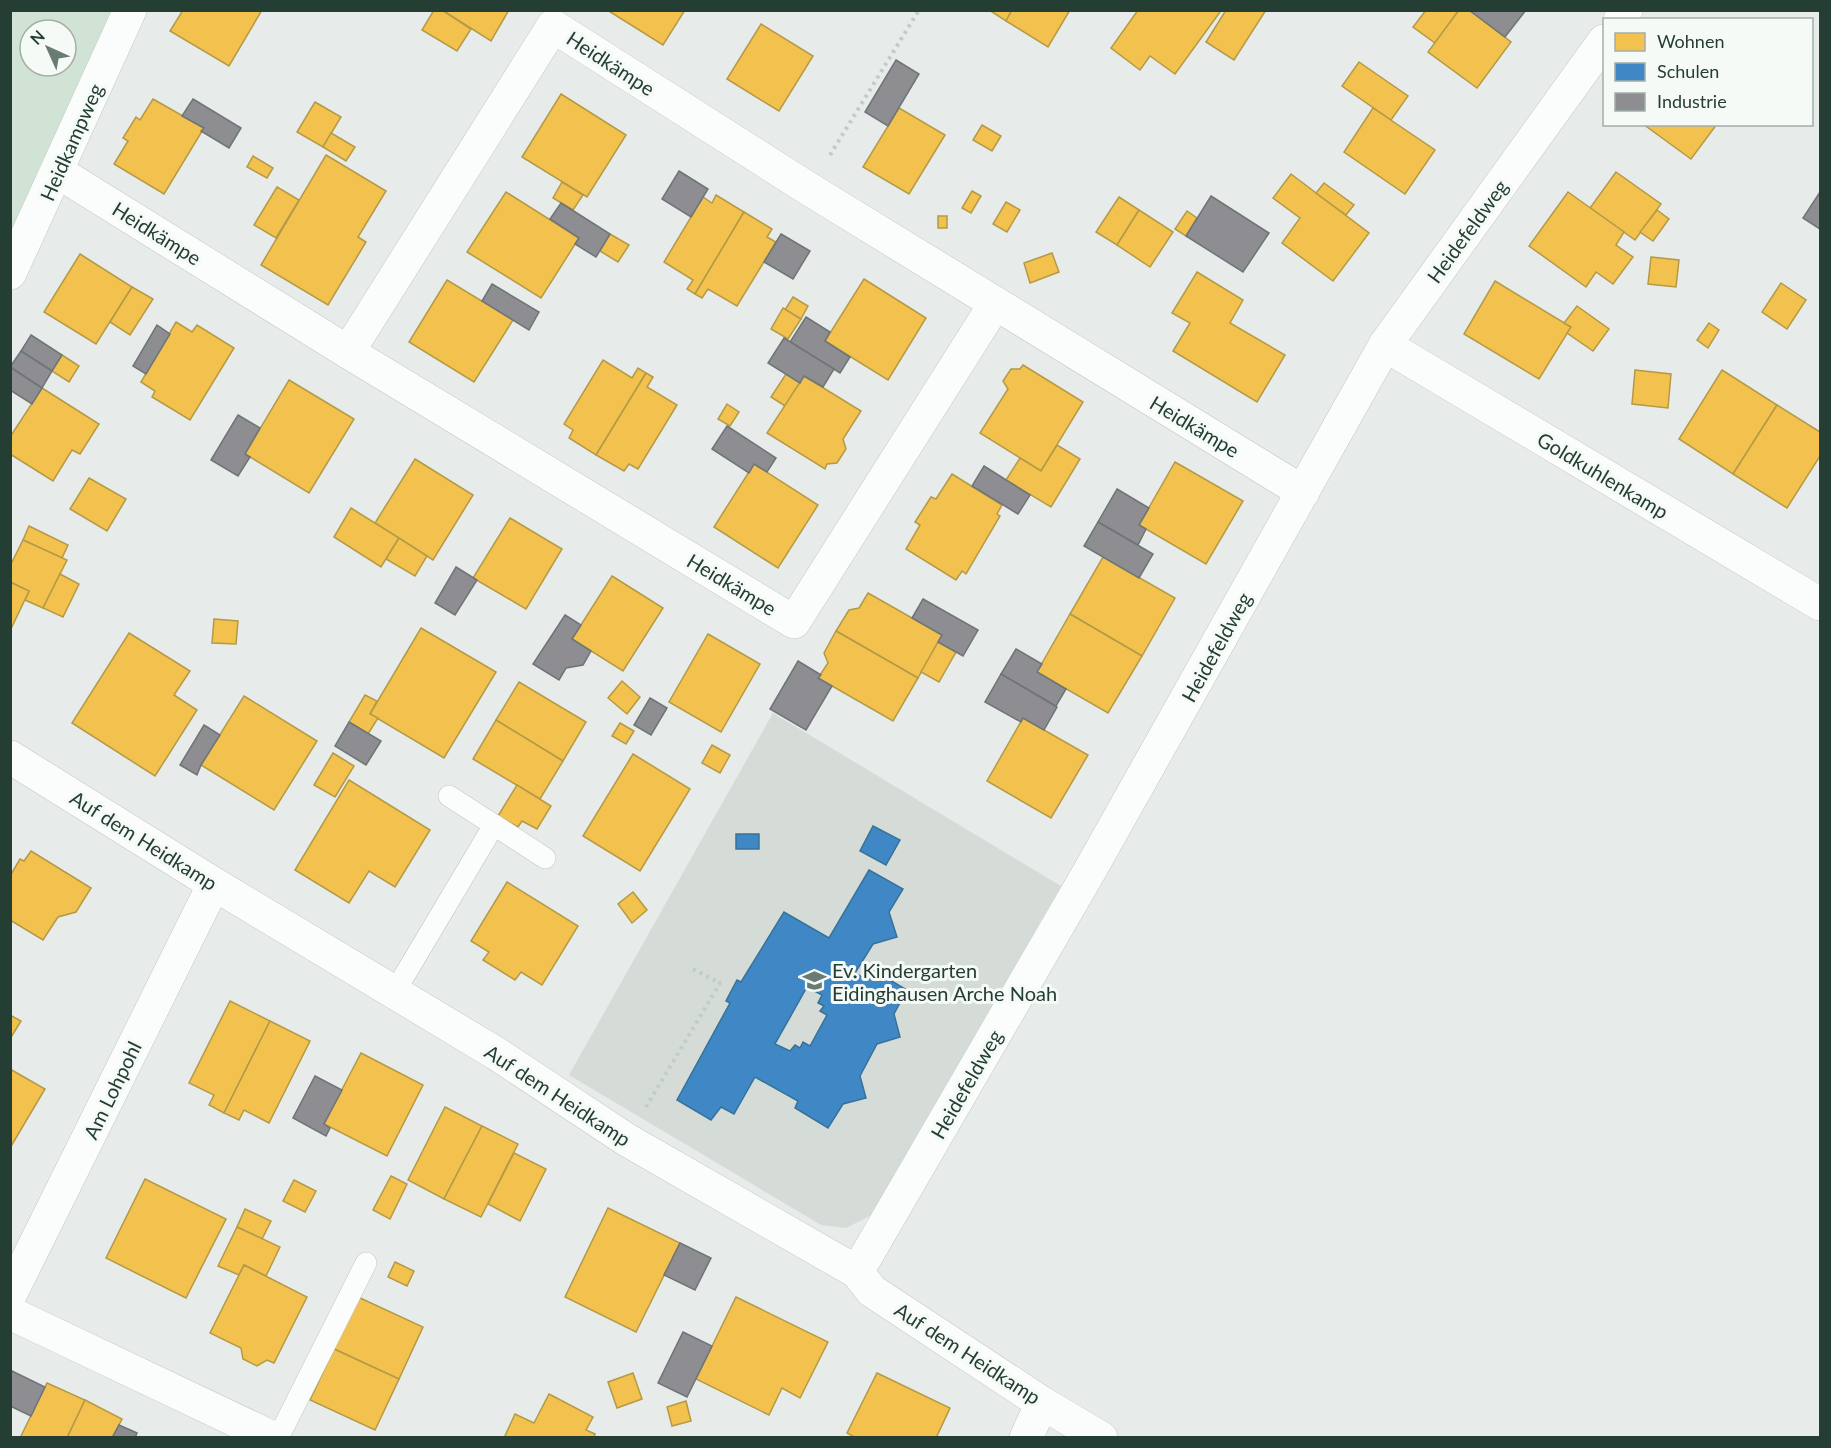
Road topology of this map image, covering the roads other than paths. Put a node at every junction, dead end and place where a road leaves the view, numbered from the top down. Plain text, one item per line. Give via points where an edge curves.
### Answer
1 (130, 10) edge
2 (1603, 44) edge
3 (58, 172) junction
4 (10, 273) edge
5 (995, 304) junction
6 (1385, 345) junction
7 (348, 352) junction
8 (1303, 492) junction
9 (1821, 604) edge
10 (10, 757) edge
11 (449, 796) dead end
12 (494, 825) junction
13 (545, 858) dead end
14 (214, 884) junction
15 (394, 993) junction
16 (366, 1263) dead end
17 (857, 1272) junction
18 (10, 1295) edge
19 (10, 1313) edge
20 (1042, 1403) junction
21 (273, 1437) edge
22 (278, 1437) edge
23 (1026, 1437) edge
24 (1101, 1437) edge

1 - 3 street, Heidkampweg
2 - 6 street, Heidefeldweg
3 - 4 street, Heidkampweg
3 - 7 street, Heidkämpe
5 - 7 street, Heidkämpe via 794,622
5 - 7 street, Heidkämpe via 553,26
5 - 8 street, Heidkämpe
6 - 8 street, Heidefeldweg
6 - 9 street, Goldkuhlenkamp
8 - 17 street, Heidefeldweg
10 - 14 street, Auf dem Heidkamp
11 - 12 lane
12 - 13 lane
12 - 15 lane
14 - 15 street, Auf dem Heidkamp
14 - 18 street, Am Lohpohl
15 - 17 street, Auf dem Heidkamp via 497,1054 627,1140
16 - 22 lane
17 - 20 street, Auf dem Heidkamp via 872,1291
19 - 21 street
20 - 23 street
20 - 24 street, Auf dem Heidkamp

